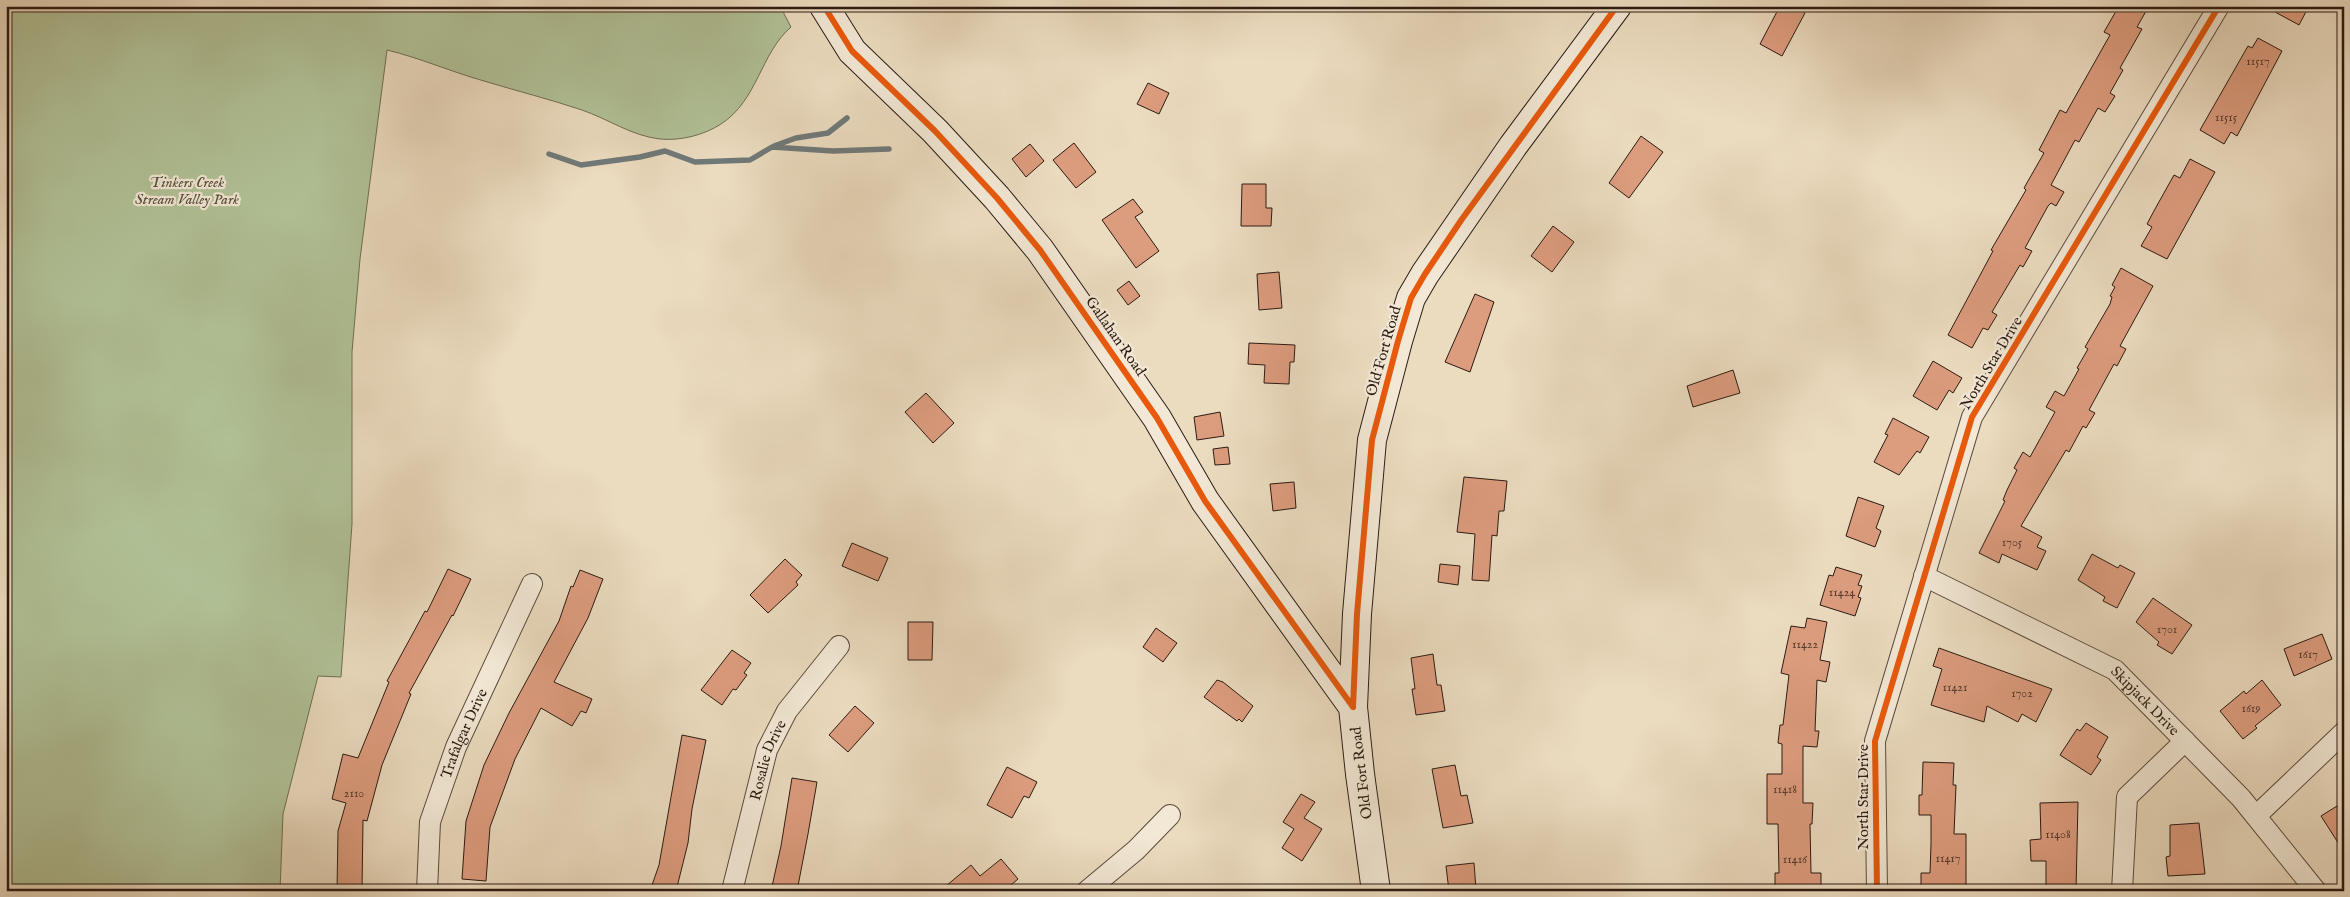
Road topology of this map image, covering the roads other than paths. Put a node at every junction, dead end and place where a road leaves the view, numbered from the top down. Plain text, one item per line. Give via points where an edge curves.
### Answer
1 (824, 6) edge
2 (1617, 6) edge
3 (2219, 6) edge
4 (1924, 576) junction
5 (532, 584) dead end
6 (839, 646) dead end
7 (1353, 707) junction
8 (2344, 732) edge
9 (2185, 741) junction
10 (1170, 815) dead end
11 (2256, 816) junction
12 (427, 891) edge
13 (732, 891) edge
14 (1087, 891) edge
15 (1376, 891) edge
16 (1877, 891) edge
17 (2122, 891) edge
18 (2316, 891) edge

1 - 7 main road, Gallahan Road via 852,51 935,131 998,198 1040,250 1157,418 1206,501
2 - 7 main road, Old Fort Road via 1462,219 1411,298 1372,440
3 - 4 street, North Star Drive via 1972,417
4 - 9 street, Skipjack Drive via 2115,670
4 - 16 street, North Star Drive via 1875,740
5 - 12 street, Trafalgar Drive via 456,747 430,822
6 - 13 street, Rosalie Drive via 787,711 767,750
7 - 15 main road, Old Fort Road
8 - 11 street
9 - 11 street, Skipjack Drive
9 - 17 street via 2127,797
10 - 14 street via 1136,850
11 - 18 street, Skipjack Drive

